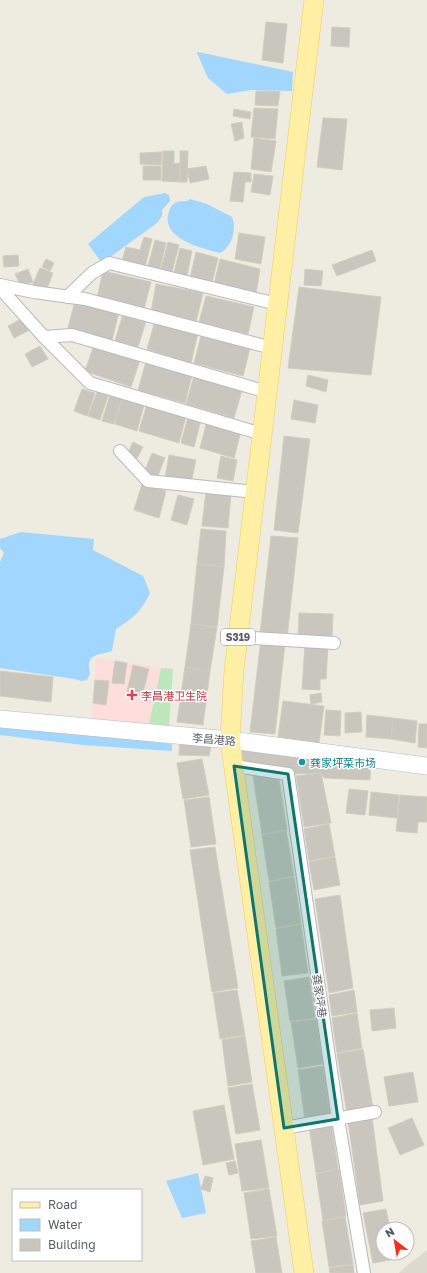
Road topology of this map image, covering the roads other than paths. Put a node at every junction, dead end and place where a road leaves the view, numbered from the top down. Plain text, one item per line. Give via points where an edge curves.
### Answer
1 (314, 0) edge
2 (0, 286) edge
3 (67, 297) junction
4 (277, 304) junction
5 (44, 337) junction
6 (272, 348) junction
7 (267, 392) junction
8 (262, 434) junction
9 (120, 450) dead end
10 (255, 492) junction
11 (238, 637) junction
12 (334, 643) dead end
13 (0, 719) edge
14 (230, 740) junction
15 (234, 766) junction
16 (427, 766) edge
17 (375, 1112) dead end
18 (338, 1119) junction
19 (284, 1128) junction
20 (304, 1273) edge
21 (364, 1273) edge

1 - 4 main road, S319
2 - 3 street
2 - 5 street
3 - 4 street via 92,273 109,263
3 - 6 street via 85,299
4 - 6 main road, S319
5 - 7 street via 72,335
5 - 8 street via 90,383
6 - 7 main road, S319
7 - 8 main road, S319
8 - 10 main road, S319
9 - 10 street via 148,481
10 - 11 main road, S319
11 - 12 street
11 - 14 main road, S319
13 - 14 street, 李昌港路
14 - 15 main road, S319
14 - 16 street, 李昌港路
15 - 18 street, 龚家坪巷 via 288,774
15 - 19 main road, S319
17 - 18 street
18 - 19 street
18 - 21 street, 龚家坪巷
19 - 20 main road, S319

